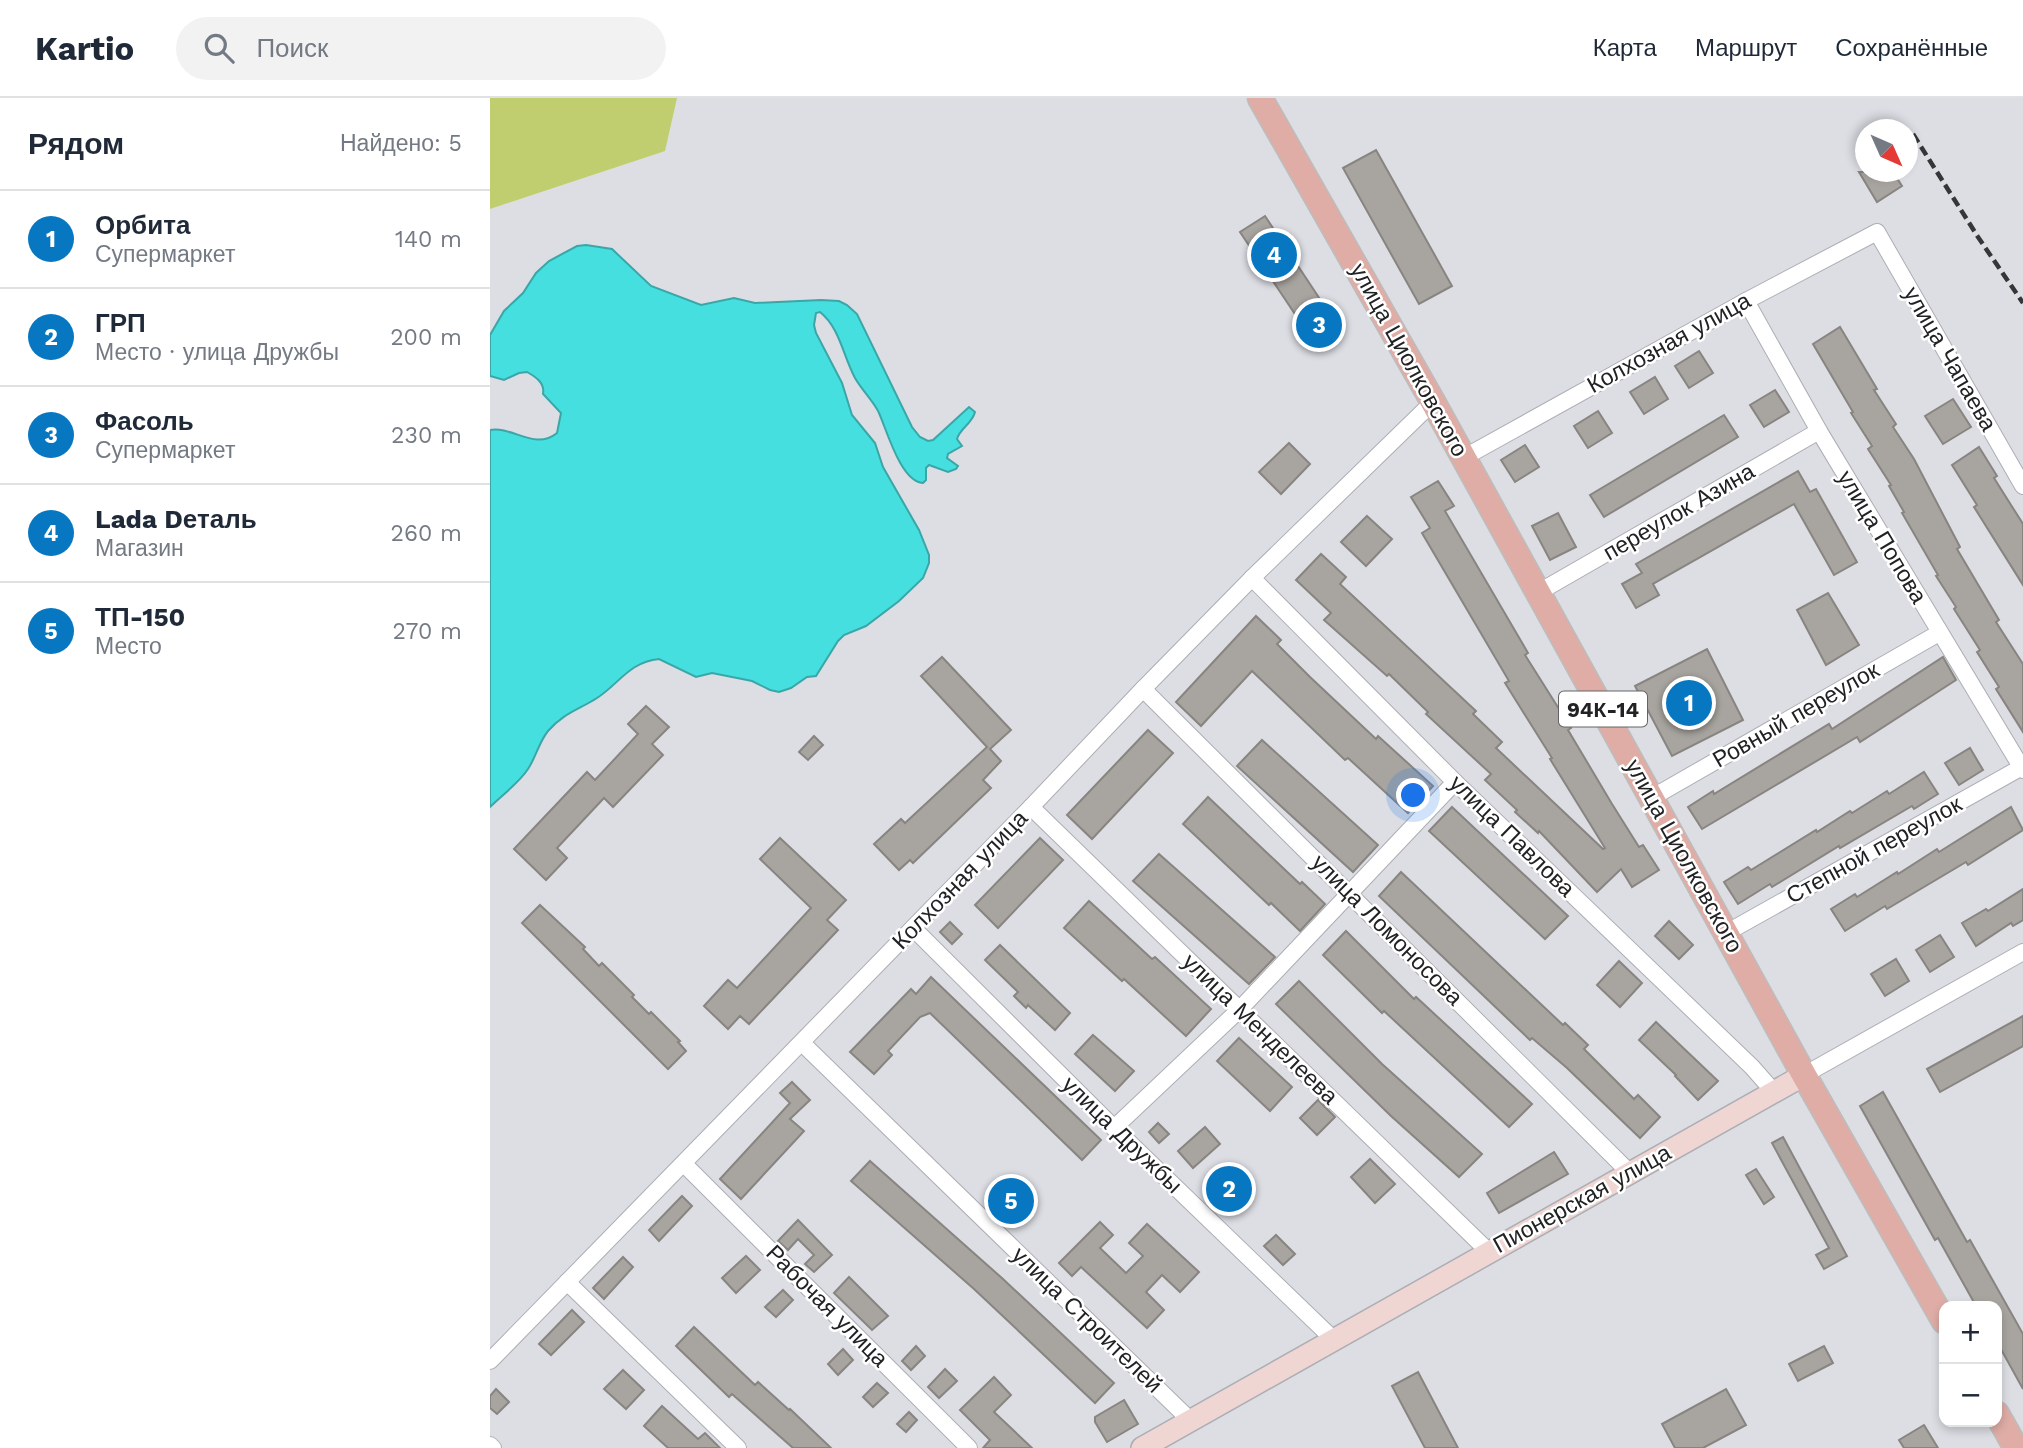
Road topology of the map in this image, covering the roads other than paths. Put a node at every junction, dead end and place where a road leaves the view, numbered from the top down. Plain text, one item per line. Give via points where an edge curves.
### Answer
1 (1260, 98) edge
2 (1877, 232) joint
3 (1746, 301) junction
4 (1433, 402) junction
5 (1819, 431) junction
6 (1463, 458) junction
7 (2023, 486) edge
8 (1252, 578) junction
9 (1539, 592) junction
10 (1939, 633) junction
11 (1143, 689) junction
12 (2022, 768) edge
13 (1455, 782) junction
14 (1653, 797) junction
15 (1031, 807) junction
16 (1350, 893) junction
17 (913, 929) junction
18 (1726, 933) junction
19 (2023, 952) edge
20 (1240, 1009) junction
21 (802, 1044) junction
22 (1804, 1075) junction
23 (1774, 1092) junction
24 (1114, 1128) junction
25 (684, 1164) junction
26 (1629, 1172) junction
27 (1488, 1251) junction
28 (567, 1282) junction
29 (1939, 1312) edge
30 (1332, 1339) junction
31 (490, 1361) edge
32 (1191, 1421) junction
33 (2002, 1424) edge
34 (738, 1448) edge
35 (970, 1448) edge
36 (1142, 1448) edge
37 (2016, 1448) edge

1 - 4 main road, улица Циолковского / 94К-14
2 - 3 street, Колхозная улица
2 - 7 street, улица Чапаева
3 - 5 street, улица Попова
3 - 6 street, Колхозная улица
4 - 6 main road, улица Циолковского / 94К-14
4 - 8 street, Колхозная улица
5 - 9 street, переулок Азина
5 - 10 street, улица Попова
6 - 9 main road, улица Циолковского / 94К-14
8 - 11 street, Колхозная улица
8 - 13 street, улица Павлова
9 - 14 main road, улица Циолковского / 94К-14
10 - 12 street, улица Попова
10 - 14 street, Ровный переулок
11 - 15 street, Колхозная улица
11 - 16 street, улица Ломоносова
12 - 18 street, Степной переулок
13 - 16 street
13 - 23 street, улица Павлова
14 - 18 main road, улица Циолковского / 94К-14
15 - 17 street, Колхозная улица
15 - 20 street, улица Менделеева
16 - 20 street
16 - 26 street, улица Ломоносова
17 - 21 street, Колхозная улица
17 - 24 street, улица Дружбы
18 - 22 main road, улица Циолковского / 94К-14
19 - 22 street, Пионерская улица
20 - 24 street
20 - 27 street, улица Менделеева
21 - 25 street, Колхозная улица
21 - 32 street, улица Строителей
22 - 23 street, Пионерская улица
22 - 29 main road, улица Циолковского / 94К-14
23 - 26 street, Пионерская улица
24 - 30 street, улица Дружбы
25 - 28 street, Колхозная улица
25 - 35 street, Рабочая улица
26 - 27 street, Пионерская улица
27 - 30 street, Пионерская улица
28 - 31 street, Колхозная улица
28 - 34 street
30 - 32 street, Пионерская улица
32 - 36 street, Пионерская улица
33 - 37 main road

